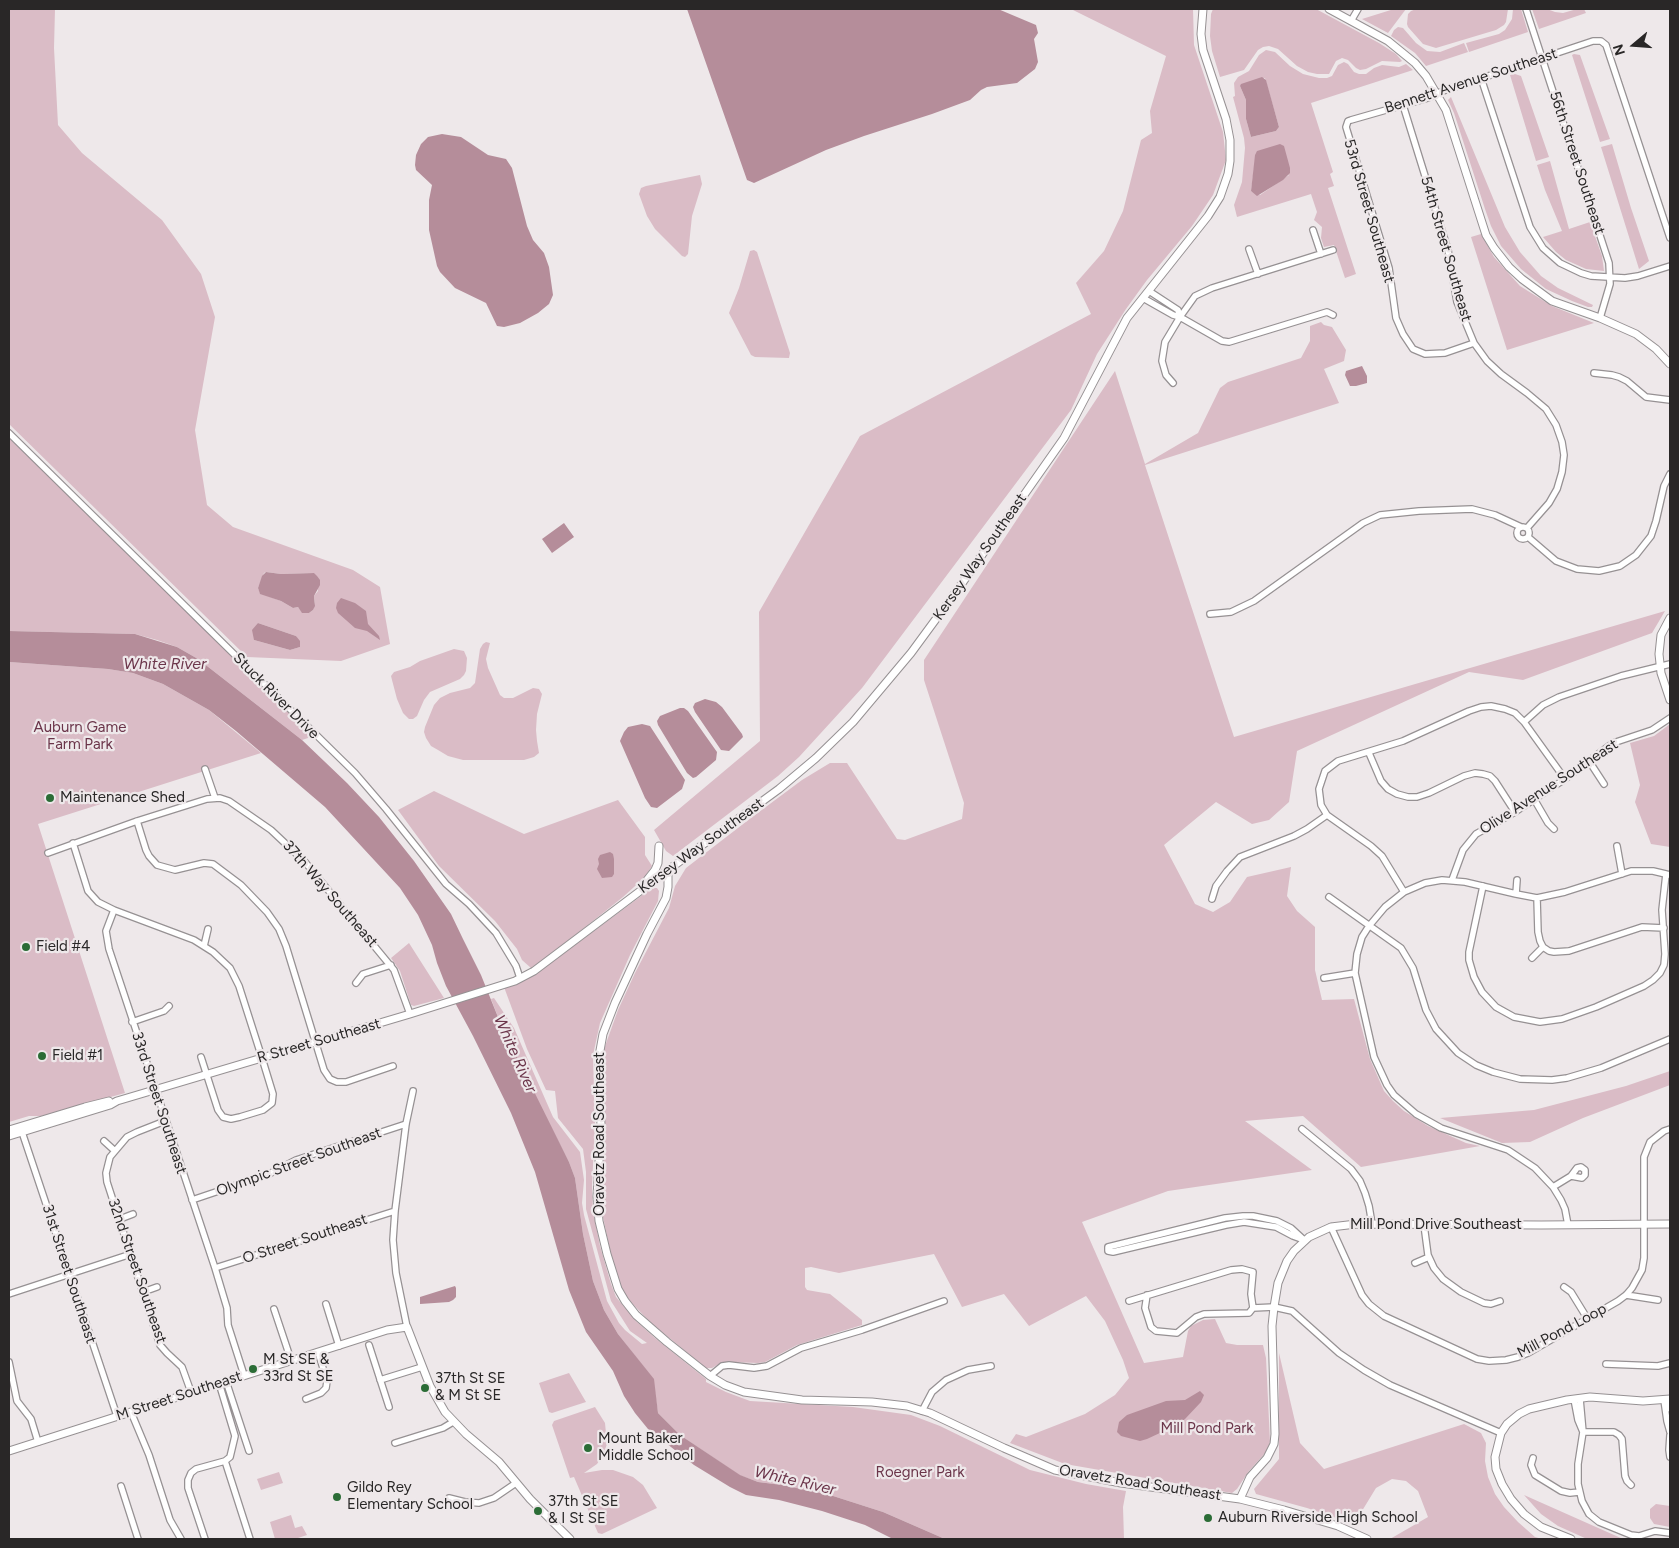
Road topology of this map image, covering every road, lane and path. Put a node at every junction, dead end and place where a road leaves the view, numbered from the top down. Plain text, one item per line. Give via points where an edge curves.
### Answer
1 (1203, 9) edge
2 (1329, 9) edge
3 (1358, 9) edge
4 (1526, 9) edge
5 (1351, 21) junction
6 (1542, 58) junction
7 (1481, 78) junction
8 (1437, 93) junction
9 (1403, 105) junction
10 (1346, 128) joint
11 (1313, 230) dead end
12 (1670, 238) edge
13 (1249, 249) dead end
14 (1332, 250) dead end
15 (1321, 254) junction
16 (1670, 266) edge
17 (1258, 274) junction
18 (1610, 278) junction
19 (1149, 291) junction
20 (1143, 298) junction
21 (1333, 315) dead end
22 (1180, 317) junction
23 (1600, 318) junction
24 (1474, 343) junction
25 (1670, 364) edge
26 (1594, 373) dead end
27 (1173, 383) dead end
28 (1670, 400) edge
29 (9, 433) edge
30 (1670, 474) edge
31 (1524, 528) junction
32 (1528, 538) junction
33 (1210, 614) dead end
34 (1670, 618) edge
35 (1670, 664) edge
36 (1659, 666) junction
37 (1670, 700) edge
38 (1670, 718) edge
39 (1524, 722) junction
40 (1369, 752) junction
41 (1588, 761) junction
42 (205, 769) dead end
43 (1565, 779) junction
44 (1604, 784) dead end
45 (215, 798) junction
46 (1534, 799) junction
47 (1514, 812) junction
48 (1327, 815) junction
49 (137, 821) junction
50 (1554, 829) dead end
51 (73, 844) junction
52 (658, 846) dead end
53 (1617, 846) dead end
54 (48, 852) dead end
55 (668, 870) junction
56 (1622, 874) junction
57 (1668, 874) edge
58 (1452, 880) junction
59 (1517, 880) dead end
60 (1483, 886) junction
61 (1404, 892) junction
62 (635, 894) junction
63 (1516, 894) junction
64 (1329, 897) dead end
65 (1537, 898) junction
66 (1212, 899) dead end
67 (114, 910) junction
68 (1369, 926) junction
69 (1664, 928) junction
70 (208, 929) dead end
71 (204, 946) junction
72 (1544, 947) junction
73 (1532, 958) dead end
74 (391, 965) junction
75 (1355, 973) junction
76 (520, 978) junction
77 (1324, 978) dead end
78 (356, 983) dead end
79 (169, 1006) dead end
80 (410, 1014) junction
81 (132, 1022) junction
82 (1670, 1039) edge
83 (316, 1042) junction
84 (201, 1057) dead end
85 (262, 1058) junction
86 (393, 1066) dead end
87 (207, 1074) junction
88 (155, 1089) junction
89 (413, 1092) dead end
90 (117, 1101) junction
91 (165, 1121) junction
92 (406, 1124) junction
93 (1302, 1128) dead end
94 (1670, 1129) edge
95 (9, 1130) edge
96 (22, 1132) junction
97 (9, 1136) edge
98 (104, 1141) dead end
99 (115, 1151) junction
100 (1571, 1176) dead end
101 (1553, 1187) junction
102 (192, 1200) junction
103 (395, 1211) junction
104 (133, 1214) dead end
105 (120, 1219) junction
106 (1372, 1224) junction
107 (1644, 1224) junction
108 (1670, 1224) edge
109 (1424, 1225) junction
110 (1568, 1225) junction
111 (1331, 1227) junction
112 (1304, 1240) junction
113 (131, 1254) junction
114 (1429, 1257) junction
115 (1415, 1263) dead end
116 (215, 1268) junction
117 (69, 1275) junction
118 (157, 1287) dead end
119 (1564, 1287) dead end
120 (143, 1292) junction
121 (9, 1294) edge
122 (1626, 1295) junction
123 (1147, 1296) junction
124 (1658, 1300) dead end
125 (1129, 1301) dead end
126 (1500, 1301) dead end
127 (944, 1302) dead end
128 (326, 1304) dead end
129 (1274, 1307) junction
130 (1253, 1308) junction
131 (274, 1309) dead end
132 (1587, 1318) junction
133 (407, 1327) junction
134 (339, 1346) junction
135 (369, 1346) dead end
136 (318, 1352) junction
137 (291, 1360) junction
138 (9, 1362) edge
139 (1670, 1363) edge
140 (1606, 1364) dead end
141 (991, 1366) dead end
142 (422, 1367) junction
143 (244, 1375) junction
144 (710, 1376) junction
145 (380, 1380) junction
146 (222, 1382) junction
147 (192, 1392) junction
148 (306, 1399) dead end
149 (1577, 1399) junction
150 (1668, 1400) edge
151 (389, 1407) dead end
152 (1670, 1409) edge
153 (922, 1410) junction
154 (131, 1412) junction
155 (117, 1416) junction
156 (454, 1422) junction
157 (1583, 1432) junction
158 (1501, 1433) junction
159 (1670, 1433) edge
160 (38, 1442) junction
161 (394, 1443) dead end
162 (9, 1451) edge
163 (249, 1451) dead end
164 (1670, 1457) edge
165 (1533, 1458) dead end
166 (225, 1461) junction
167 (516, 1483) junction
168 (1631, 1485) dead end
169 (121, 1486) dead end
170 (1579, 1492) junction
171 (449, 1498) dead end
172 (1240, 1499) junction
173 (1670, 1533) edge
174 (138, 1539) edge
175 (181, 1539) edge
176 (205, 1539) edge
177 (250, 1539) edge
178 (570, 1539) edge
179 (1367, 1539) edge
180 (1571, 1539) edge

1 - 19 street, Kersey Way Southeast via 1201,34 1205,59 1229,134 1228,174 1212,211
2 - 5 street
3 - 5 street
4 - 6 street, 56th Street Southeast
5 - 8 street via 1402,52 1415,63
6 - 7 street, Bennett Avenue Southeast
6 - 12 street, Bennett Avenue Southeast via 1593,41 1606,45
6 - 18 street, 56th Street Southeast via 1609,263
7 - 8 street, Bennett Avenue Southeast
7 - 18 street via 1530,227 1543,248 1571,269
8 - 9 street, Bennett Avenue Southeast
8 - 23 street via 1446,110 1486,235 1494,248 1509,267 1552,301
9 - 10 street, Bennett Avenue Southeast via 1351,120
9 - 24 street, 54th Street Southeast via 1448,250 1457,302
10 - 24 street, 53rd Street Southeast via 1389,268 1399,325 1408,344 1425,354 1445,353
11 - 15 street
13 - 17 street
14 - 15 street
15 - 17 street
16 - 18 street via 1638,276
17 - 22 street via 1195,296
18 - 23 street, 56th Street Southeast
19 - 20 street, Kersey Way Southeast
19 - 22 street via 1178,310
20 - 22 street
20 - 55 street, Kersey Way Southeast via 1127,318 1064,438 911,653 859,716 778,789
21 - 22 street via 1327,312 1229,342
22 - 27 street via 1162,352 1166,375
23 - 25 street via 1636,334
24 - 31 street, 54th Street Southeast via 1501,374 1546,409 1562,442 1564,455 1557,489 1550,503
26 - 28 street via 1619,377 1646,397
29 - 76 street, Stuck River Drive via 355,773 446,884 496,933
30 - 32 street via 1651,536 1636,555 1620,566 1599,571 1577,569 1556,561
31 - 32 street via 1530,531
31 - 32 street via 1518,530 1517,536 1522,540
31 - 33 street via 1495,515 1472,510 1380,515 1363,523 1254,601 1231,612
34 - 36 street via 1660,643
35 - 36 street
36 - 37 street
36 - 39 street via 1559,697 1543,704
38 - 41 street, Olive Avenue Southeast via 1652,730 1617,741
39 - 40 street via 1505,709 1481,707 1403,742
39 - 43 street
40 - 47 street via 1381,781 1398,794 1417,797 1464,776 1484,774 1495,781
40 - 48 street via 1338,761 1325,771 1319,798
41 - 43 street, Olive Avenue Southeast
41 - 44 street
42 - 45 street
43 - 46 street, Olive Avenue Southeast
45 - 49 street
45 - 74 street, 37th Way Southeast via 236,805 288,844
46 - 47 street, Olive Avenue Southeast
46 - 50 street
47 - 58 street, Olive Avenue Southeast via 1468,842
48 - 61 street via 1382,856
48 - 66 street via 1294,836 1240,857 1216,886
49 - 51 street
49 - 83 street via 146,850 157,865 175,870 213,864 241,885 267,912 286,946
51 - 54 street
51 - 67 street via 88,891 98,902
52 - 62 street via 655,870
53 - 56 street
55 - 62 street, Kersey Way Southeast
55 - 144 street, Oravetz Road Southeast via 666,898 615,1003 600,1045 598,1212 613,1276 624,1301 655,1332
56 - 57 street via 1642,871
56 - 65 street
57 - 69 street via 1662,910
58 - 60 street
58 - 61 street via 1425,883
59 - 63 street
60 - 63 street
60 - 69 street via 1470,943 1471,969 1488,1000 1505,1013 1524,1020 1550,1021 1579,1014 1644,986 1660,973 1664,965
61 - 68 street
62 - 76 street, Kersey Way Southeast
63 - 65 street
64 - 68 street
65 - 72 street via 1538,932
67 - 71 street
67 - 81 street, 33rd Street Southeast via 107,927 107,937
68 - 75 street via 1362,937
68 - 82 street via 1401,948 1413,968 1431,1020 1445,1040 1468,1060 1493,1072 1520,1079 1567,1078 1601,1068
69 - 72 street via 1637,929 1564,952 1548,951
70 - 71 street
71 - 85 street via 223,960 236,978
72 - 73 street
74 - 78 street via 363,974
74 - 80 street, 37th Way Southeast via 398,975
75 - 77 street
75 - 101 street via 1374,1057 1387,1085 1403,1104 1441,1128 1508,1150 1535,1168
76 - 80 street, R Street Southeast
79 - 81 street via 164,1011
80 - 83 street, R Street Southeast
81 - 88 street, 33rd Street Southeast
83 - 85 street, R Street Southeast
83 - 86 street via 325,1072 333,1081 346,1082
84 - 87 street
85 - 87 street, R Street Southeast
85 - 87 street via 273,1101 268,1107 237,1118 228,1119 219,1112
87 - 88 street, R Street Southeast
88 - 90 street, R Street Southeast
88 - 91 street, 33rd Street Southeast
89 - 92 street
90 - 95 street, R Street Southeast via 92,1105
90 - 96 street, R Street Southeast
91 - 99 street via 132,1134
91 - 102 street, 33rd Street Southeast
92 - 102 street, Olympic Street Southeast via 296,1160 268,1174
92 - 103 street
93 - 106 street via 1352,1169 1365,1192
94 - 107 street, Mill Pond Loop via 1655,1137 1646,1148
96 - 97 street, R Street Southeast
96 - 117 street, 31st Street Southeast
98 - 99 street
99 - 105 street, 32nd Street Southeast via 106,1171
100 - 101 street
101 - 110 street via 1565,1209
102 - 116 street, 33rd Street Southeast
103 - 116 street, O Street Southeast
103 - 133 street via 394,1257
104 - 105 street
105 - 113 street, 32nd Street Southeast
106 - 109 street, Mill Pond Drive Southeast
106 - 111 street, Mill Pond Drive Southeast
107 - 108 street, Mill Pond Drive Southeast
107 - 110 street, Mill Pond Drive Southeast
107 - 122 street, Mill Pond Loop via 1642,1270
109 - 110 street, Mill Pond Drive Southeast
109 - 114 street
111 - 112 street, Mill Pond Drive Southeast
111 - 132 street, Mill Pond Loop via 1369,1304 1384,1316 1468,1356 1489,1361 1518,1357
112 - 112 street via 1277,1221 1243,1216 1108,1247 1108,1251 1244,1222 1276,1227
112 - 129 street, Mill Pond Drive Southeast via 1287,1261 1278,1283
113 - 117 street
113 - 120 street, 32nd Street Southeast
114 - 115 street
114 - 126 street via 1438,1274 1455,1288 1486,1303
116 - 143 street, 33rd Street Southeast
117 - 121 street
117 - 155 street, 31st Street Southeast
118 - 120 street
119 - 132 street via 1571,1292
120 - 147 street, 32nd Street Southeast via 160,1345 182,1367
122 - 124 street
122 - 132 street, Mill Pond Loop
123 - 125 street
123 - 130 street via 1144,1308 1151,1327 1156,1331 1177,1333 1204,1314 1249,1313
123 - 130 street via 1242,1269 1253,1272
127 - 144 street via 802,1348 767,1366 726,1366
128 - 134 street
129 - 130 street
129 - 158 street via 1297,1314 1340,1353 1390,1385
129 - 172 street, Mill Pond Drive Southeast via 1274,1444 1267,1458 1250,1477
131 - 137 street
133 - 134 street, M Street Southeast
133 - 142 street
134 - 136 street, M Street Southeast
135 - 145 street
136 - 137 street, M Street Southeast
136 - 148 street via 326,1388
137 - 143 street, M Street Southeast
138 - 160 street via 18,1401 31,1419
139 - 140 street via 1658,1366
141 - 153 street via 968,1370 946,1380 932,1392
142 - 145 street
142 - 156 street via 434,1395
143 - 146 street, M Street Southeast
144 - 153 street, Oravetz Road Southeast via 724,1385 754,1394 802,1400 893,1404
145 - 151 street
146 - 147 street, M Street Southeast
146 - 163 street
146 - 166 street via 235,1436 230,1457
147 - 154 street, M Street Southeast
149 - 150 street
149 - 157 street
149 - 158 street via 1529,1409 1513,1418
150 - 152 street
150 - 159 street
153 - 172 street, Oravetz Road Southeast via 1055,1470 1121,1483
154 - 155 street, M Street Southeast
154 - 175 street via 170,1520
155 - 160 street, M Street Southeast
156 - 161 street
156 - 167 street via 499,1462
157 - 168 street via 1614,1432 1619,1435 1626,1476
157 - 170 street via 1578,1464
158 - 180 street via 1495,1457 1496,1469 1511,1499 1541,1527
159 - 164 street
160 - 162 street, M Street Southeast
165 - 170 street via 1531,1465 1535,1475 1561,1491
166 - 176 street via 196,1469 188,1480
166 - 177 street
167 - 171 street via 494,1498 478,1503
167 - 178 street
169 - 174 street
170 - 173 street via 1589,1514 1599,1522 1635,1536 1655,1531
172 - 179 street, Oravetz Road Southeast via 1338,1526

